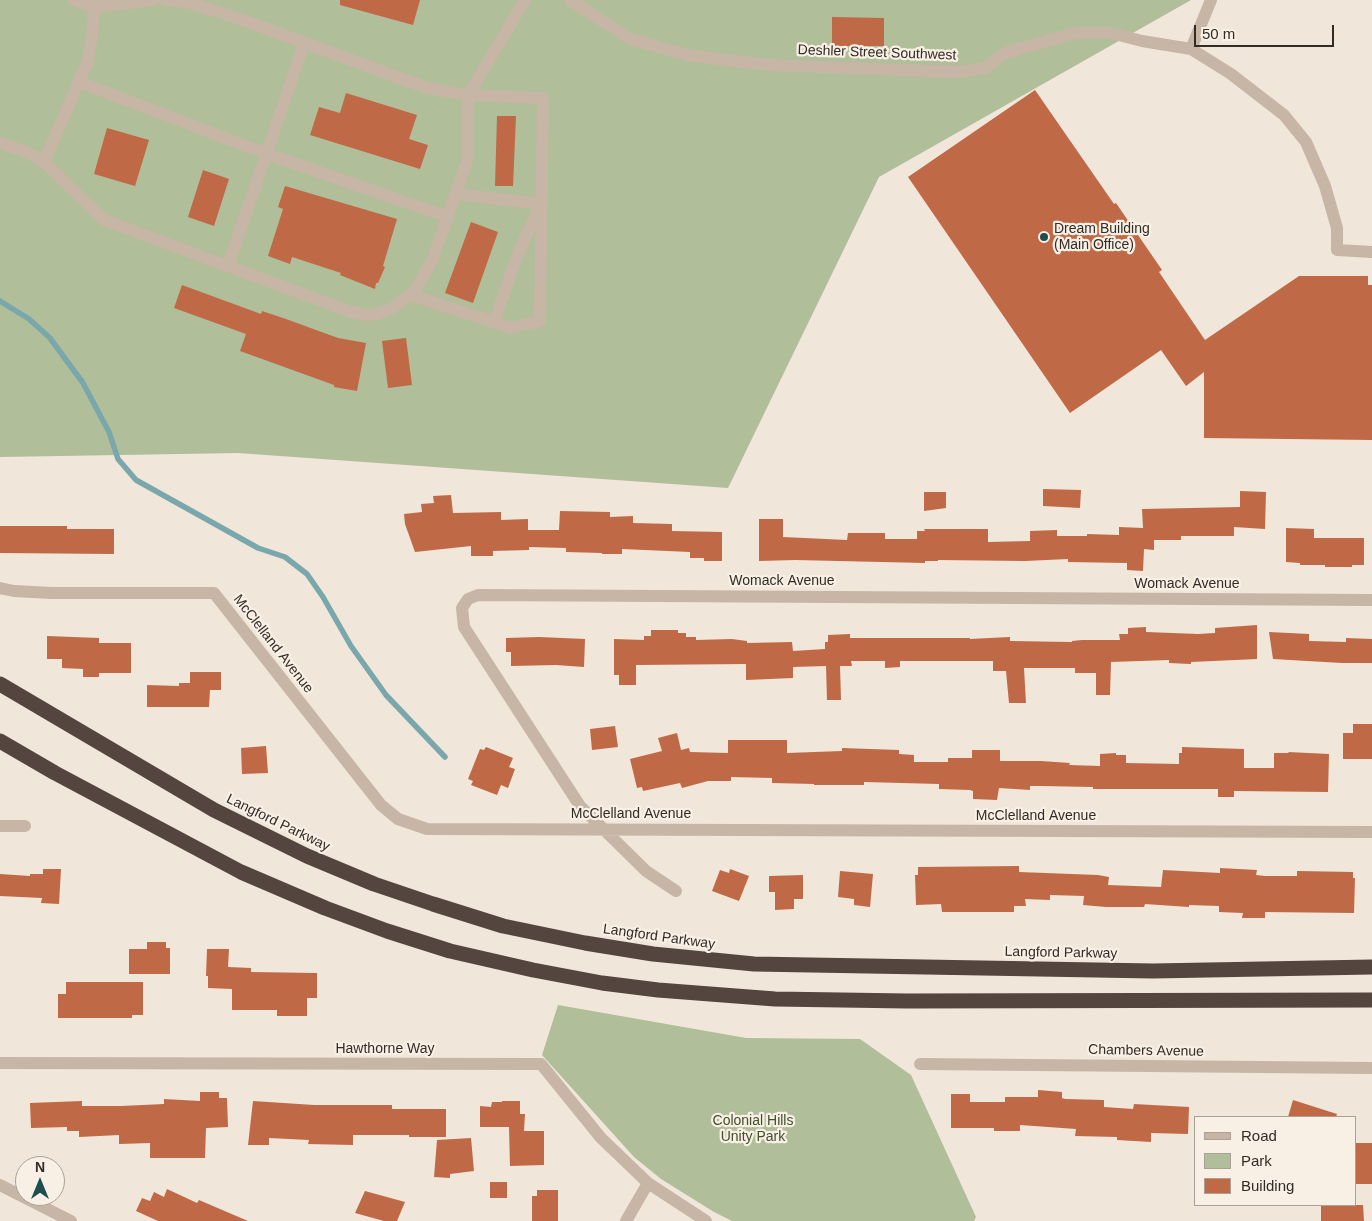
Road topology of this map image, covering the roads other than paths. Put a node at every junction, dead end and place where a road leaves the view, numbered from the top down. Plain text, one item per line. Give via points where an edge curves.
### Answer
1 (74, 0) edge
2 (154, 0) edge
3 (165, 0) edge
4 (525, 0) edge
5 (570, 0) edge
6 (1211, 0) edge
7 (94, 7) junction
8 (304, 44) junction
9 (1191, 49) junction
10 (79, 82) junction
11 (468, 95) junction
12 (0, 143) edge
13 (266, 154) junction
14 (44, 162) junction
15 (456, 194) junction
16 (541, 204) junction
17 (448, 217) junction
18 (1372, 252) edge
19 (228, 266) junction
20 (411, 295) junction
21 (494, 322) junction
22 (0, 588) edge
23 (1372, 600) edge
24 (0, 684) edge
25 (0, 740) edge
26 (0, 826) edge
27 (26, 826) dead end
28 (603, 829) junction
29 (1372, 832) edge
30 (676, 891) dead end
31 (1369, 967) edge
32 (1352, 1000) junction
33 (1372, 1000) edge
34 (1372, 1004) edge
35 (0, 1063) edge
36 (920, 1064) dead end
37 (1372, 1068) edge
38 (648, 1183) junction
39 (0, 1185) edge
40 (71, 1221) edge
41 (626, 1221) edge
42 (706, 1221) edge

1 - 7 street
2 - 7 street
3 - 8 street via 186,2 232,16
4 - 11 street
5 - 9 street, Deshler Street Southwest via 630,39 692,56 769,64 959,72 985,68 1005,53 1075,33 1111,33
6 - 9 street
7 - 10 street via 88,61
8 - 11 street via 427,88
8 - 13 street
9 - 18 street, Deshler Street Southwest via 1231,74 1284,115 1306,142 1325,186 1336,228 1337,250
10 - 13 street
10 - 14 street
11 - 15 street via 468,158
11 - 16 street via 543,98
12 - 14 street
13 - 17 street
13 - 19 street
14 - 19 street via 104,220
15 - 16 street
15 - 17 street
16 - 21 street via 518,254
16 - 21 street via 540,322 512,328
17 - 20 street via 432,261
19 - 20 street via 350,312 367,315 391,309
20 - 21 street
22 - 28 street, McClelland Avenue via 51,593 214,593 381,805 398,819 428,829
23 - 28 street, Womack Avenue via 488,595 468,599 462,608 464,627 580,806
24 - 31 highway, Langford Parkway via 214,810 307,856 374,884 503,926 653,954 754,964 1153,971
25 - 32 highway via 240,872 387,931 533,970 658,990 775,999
26 - 27 street
28 - 29 street, McClelland Avenue
28 - 30 street, Womack Avenue via 646,871
32 - 33 highway
32 - 34 highway
35 - 38 street, Hawthorne Way via 541,1064 601,1138
36 - 37 street, Chambers Avenue
38 - 41 street
38 - 42 street, Hawthorne Way
39 - 40 street

